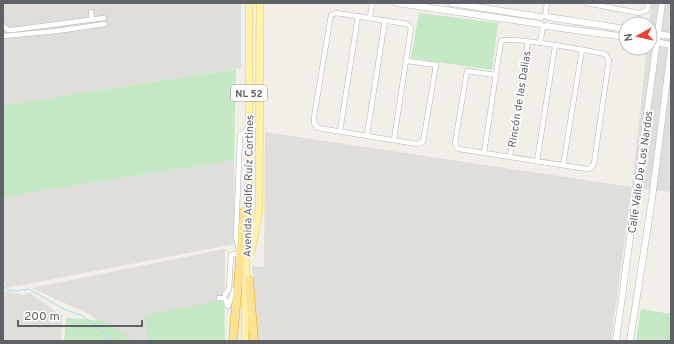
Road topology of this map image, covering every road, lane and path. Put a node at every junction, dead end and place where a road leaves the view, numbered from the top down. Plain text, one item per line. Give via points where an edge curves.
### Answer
1 (245, 3) edge
2 (249, 3) edge
3 (260, 3) edge
4 (372, 3) edge
5 (397, 3) edge
6 (454, 3) edge
7 (547, 3) edge
8 (586, 3) edge
9 (589, 3) edge
10 (649, 3) edge
11 (662, 3) edge
12 (466, 5) junction
13 (616, 6) edge
14 (91, 12) dead end
15 (455, 12) junction
16 (464, 13) junction
17 (358, 16) junction
18 (544, 17) junction
19 (370, 18) junction
20 (92, 20) junction
21 (385, 20) junction
22 (3, 26) edge
23 (543, 26) junction
24 (617, 27) joint
25 (659, 34) junction
26 (3, 36) edge
27 (617, 36) joint
28 (671, 36) edge
29 (528, 42) junction
30 (658, 42) joint
31 (540, 43) junction
32 (671, 45) edge
33 (555, 46) junction
34 (671, 48) edge
35 (582, 50) junction
36 (248, 55) junction
37 (656, 56) edge
38 (406, 61) junction
39 (259, 66) junction
40 (495, 75) junction
41 (260, 123) junction
42 (247, 130) junction
43 (340, 131) junction
44 (367, 135) junction
45 (394, 139) junction
46 (484, 153) junction
47 (510, 156) junction
48 (537, 161) junction
49 (260, 163) junction
50 (563, 165) junction
51 (244, 212) junction
52 (249, 280) joint
53 (237, 284) junction
54 (226, 294) dead end
55 (219, 298) dead end
56 (233, 341) edge
57 (242, 341) edge
58 (245, 341) edge
59 (254, 341) edge
60 (616, 341) edge
61 (630, 341) edge

1 - 42 main road
2 - 36 main road, Avenida Adolfo Ruíz Cortines / NL 52
3 - 39 main road
4 - 19 street
5 - 15 street
6 - 12 street
6 - 15 street
7 - 18 street
8 - 9 street
9 - 13 street
10 - 13 street via 647,10 639,13
11 - 25 street, Calle Valle De Los Nardos
12 - 16 street
12 - 18 street
14 - 20 street
15 - 16 street
16 - 23 street
17 - 19 street
17 - 43 street
17 - 43 street via 333,14 314,117 314,124 318,128
18 - 23 street via 550,21
18 - 24 street
19 - 21 street
20 - 22 street via 12,30
20 - 26 street via 104,21 56,31
21 - 38 street via 409,25 411,31
21 - 44 street
23 - 27 street
23 - 31 street
24 - 27 street
25 - 28 street
25 - 30 street, Calle Valle De Los Nardos
29 - 31 street
29 - 40 street via 504,40 500,44
29 - 47 street, Rincón de las Dalias
30 - 32 street
31 - 33 street
33 - 35 street
33 - 48 street
34 - 61 street, Calle Valle De Los Nardos via 651,206
35 - 50 street
35 - 50 street via 605,54 609,60 594,163 591,168
36 - 39 main road
36 - 42 main road, Avenida Adolfo Ruíz Cortines / NL 52
37 - 60 street, Calle Valle De Los Nardos
38 - 45 street
38 - 45 street via 436,65 423,142 417,144
39 - 41 main road
40 - 46 street
40 - 46 street via 467,71 455,146
41 - 42 street
41 - 49 main road
42 - 49 main road via 253,129 257,133
42 - 51 main road, Avenida Adolfo Ruíz Cortines via 244,144
42 - 54 street via 240,135 236,240 240,250 239,253 231,255 229,289
42 - 58 main road, Avenida Adolfo Ruíz Cortines / NL 52 via 249,238
43 - 44 street
44 - 45 street
46 - 47 street
47 - 48 street
48 - 50 street
49 - 52 main road via 259,210
51 - 53 highway
51 - 57 main road, Avenida Adolfo Ruíz Cortines
52 - 59 highway
53 - 55 street via 228,306 225,298
53 - 56 highway

